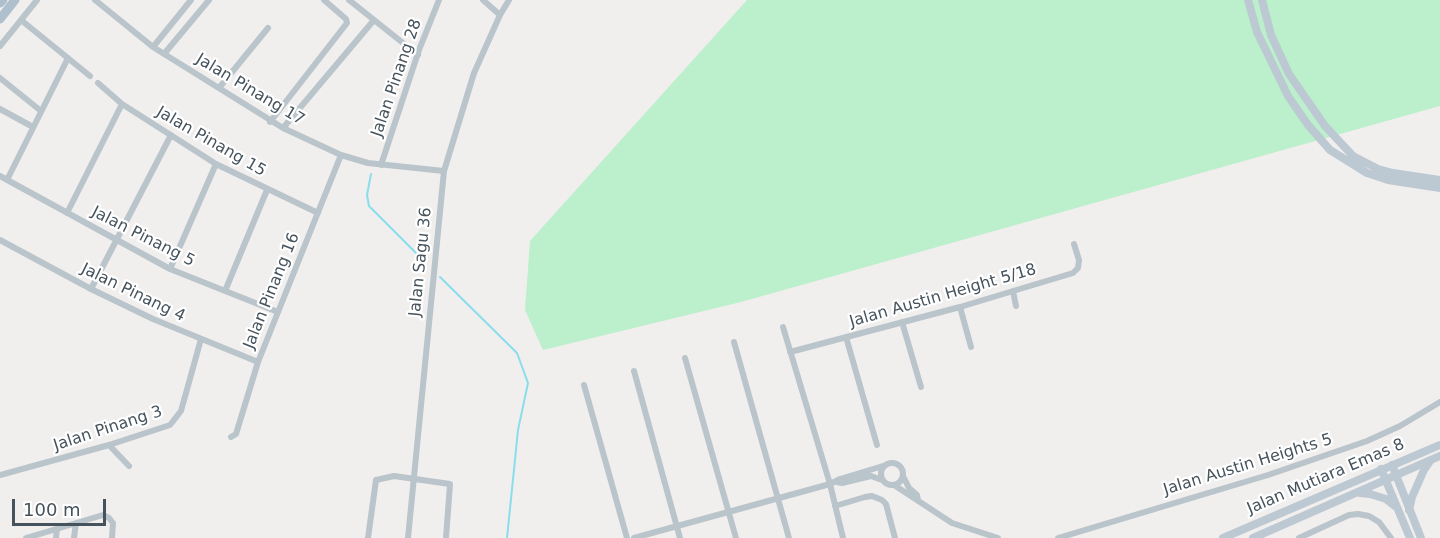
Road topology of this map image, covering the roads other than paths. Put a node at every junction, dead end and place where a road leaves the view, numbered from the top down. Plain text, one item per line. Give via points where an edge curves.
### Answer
1 (15, 0) edge
2 (37, 0) edge
3 (95, 0) edge
4 (191, 0) edge
5 (209, 0) edge
6 (324, 0) edge
7 (349, 0) edge
8 (439, 0) edge
9 (483, 0) edge
10 (509, 0) edge
11 (1248, 0) edge
12 (1262, 0) edge
13 (2, 13) edge
14 (500, 15) junction
15 (21, 20) junction
16 (374, 20) junction
17 (268, 28) dead end
18 (0, 46) edge
19 (153, 47) junction
20 (164, 54) junction
21 (418, 55) junction
22 (68, 58) junction
23 (90, 76) dead end
24 (0, 78) edge
25 (98, 83) dead end
26 (219, 88) junction
27 (123, 104) junction
28 (0, 109) edge
29 (41, 111) junction
30 (270, 122) junction
31 (33, 127) junction
32 (283, 128) junction
33 (171, 135) junction
34 (341, 155) junction
35 (216, 164) junction
36 (381, 165) junction
37 (444, 171) junction
38 (0, 176) edge
39 (7, 180) junction
40 (1440, 180) edge
41 (1440, 188) edge
42 (267, 190) junction
43 (67, 213) junction
44 (318, 213) junction
45 (116, 239) junction
46 (0, 240) edge
47 (1074, 244) dead end
48 (170, 269) junction
49 (91, 289) junction
50 (225, 291) junction
51 (1013, 291) junction
52 (1016, 306) dead end
53 (960, 307) junction
54 (278, 312) junction
55 (902, 322) junction
56 (783, 327) dead end
57 (846, 337) junction
58 (201, 339) junction
59 (734, 342) dead end
60 (971, 347) dead end
61 (790, 352) junction
62 (685, 358) dead end
63 (258, 362) junction
64 (634, 371) dead end
65 (584, 385) dead end
66 (921, 387) dead end
67 (1440, 402) edge
68 (231, 437) dead end
69 (109, 445) junction
70 (877, 445) dead end
71 (1440, 445) edge
72 (1440, 456) edge
73 (1430, 461) junction
74 (1392, 465) junction
75 (129, 466) dead end
76 (883, 466) junction
77 (1381, 469) junction
78 (0, 475) edge
79 (903, 476) junction
80 (1396, 477) junction
81 (413, 479) junction
82 (882, 480) junction
83 (1385, 482) junction
84 (833, 483) junction
85 (894, 485) junction
86 (1360, 493) junction
87 (778, 497) junction
88 (918, 500) junction
89 (835, 506) junction
90 (729, 511) junction
91 (1405, 512) junction
92 (76, 523) junction
93 (676, 527) junction
94 (57, 529) junction
95 (26, 538) edge
96 (56, 538) edge
97 (74, 538) edge
98 (112, 538) edge
99 (368, 538) edge
100 (408, 538) edge
101 (446, 538) edge
102 (627, 538) edge
103 (633, 538) edge
104 (680, 538) edge
105 (736, 538) edge
106 (789, 538) edge
107 (843, 538) edge
108 (895, 538) edge
109 (998, 538) edge
110 (1058, 538) edge
111 (1223, 538) edge
112 (1253, 538) edge
113 (1299, 538) edge
114 (1391, 538) edge
115 (1410, 538) edge
116 (1421, 538) edge

1 - 13 main road
2 - 15 street
3 - 19 street, Jalan Pinang 17
4 - 19 street
5 - 20 street
6 - 30 street via 347,23
7 - 16 street
8 - 21 street, Jalan Pinang 28
9 - 14 street
10 - 14 street, Jalan Sagu 36
11 - 41 street via 1257,32 1288,96 1330,150 1367,173
12 - 40 street via 1271,35 1289,74 1325,126 1353,156 1378,169
14 - 37 street, Jalan Sagu 36 via 474,73
15 - 18 street
15 - 22 street
16 - 21 street
16 - 32 street
17 - 26 street
19 - 20 street, Jalan Pinang 17
20 - 26 street, Jalan Pinang 17
21 - 36 street, Jalan Pinang 28
22 - 23 street
22 - 29 street
24 - 29 street
25 - 27 street, Jalan Pinang 15
26 - 30 street, Jalan Pinang 17
27 - 33 street, Jalan Pinang 15
27 - 43 street
28 - 31 street
29 - 31 street
30 - 32 street, Jalan Pinang 17
31 - 39 street
32 - 34 street, Jalan Pinang 17
33 - 35 street, Jalan Pinang 15
33 - 45 street
34 - 36 street, Jalan Pinang 17
34 - 44 street, Jalan Pinang 16
35 - 42 street, Jalan Pinang 15
35 - 48 street
36 - 37 street, Jalan Pinang 17
37 - 81 street, Jalan Sagu 36
38 - 39 street, Jalan Pinang 5
39 - 43 street, Jalan Pinang 5
42 - 44 street, Jalan Pinang 15
42 - 50 street
43 - 45 street, Jalan Pinang 5
44 - 54 street, Jalan Pinang 16
45 - 48 street, Jalan Pinang 5
45 - 49 street
46 - 49 street, Jalan Pinang 4
47 - 51 street, Jalan Austin Height 5/18 via 1079,260 1073,273
48 - 50 street, Jalan Pinang 5
49 - 58 street, Jalan Pinang 4
50 - 54 street, Jalan Pinang 5
51 - 52 street
51 - 53 street, Jalan Austin Height 5/18
53 - 55 street, Jalan Austin Height 5/18
53 - 60 street
54 - 63 street, Jalan Pinang 16
55 - 57 street, Jalan Austin Height 5/18
55 - 66 street
56 - 61 street
57 - 61 street, Jalan Austin Height 5/18
57 - 70 street
58 - 63 street, Jalan Pinang 4
58 - 69 street, Jalan Pinang 3 via 179,416 164,428
59 - 87 street
61 - 84 street
62 - 90 street
63 - 68 street, Jalan Pinang 16 via 236,434
64 - 93 street
65 - 102 street
67 - 110 street, Jalan Austin Heights 5 via 1367,441
69 - 75 street
69 - 78 street, Jalan Pinang 3
71 - 74 street, Jalan Mutiara Emas 8
72 - 73 street, Jalan Mutiara Emas 8
73 - 80 street, Jalan Mutiara Emas 8
73 - 91 street
74 - 77 street, Jalan Mutiara Emas 8
74 - 80 street
76 - 79 street via 896,464
76 - 82 street
76 - 84 street
77 - 83 street
77 - 111 street, Jalan Mutiara Emas 8
79 - 85 street
79 - 88 street
80 - 83 street, Jalan Mutiara Emas 8
80 - 91 street
81 - 99 street via 394,476 376,480
81 - 100 street, Jalan Sagu 36
81 - 101 street via 450,484
82 - 84 street via 871,476
82 - 85 street
83 - 86 street, Jalan Mutiara Emas 8
83 - 91 street
84 - 87 street
84 - 89 street
85 - 88 street
86 - 91 street via 1386,499
86 - 112 street, Jalan Mutiara Emas 8
87 - 90 street
87 - 106 street
88 - 109 street via 952,523
89 - 107 street
89 - 108 street via 878,497 886,504
90 - 93 street
90 - 105 street
91 - 115 street
91 - 116 street
92 - 94 street
92 - 97 street
92 - 98 street via 103,515 113,523
93 - 103 street
93 - 104 street
94 - 95 street
94 - 96 street
113 - 114 street via 1358,514 1384,526

